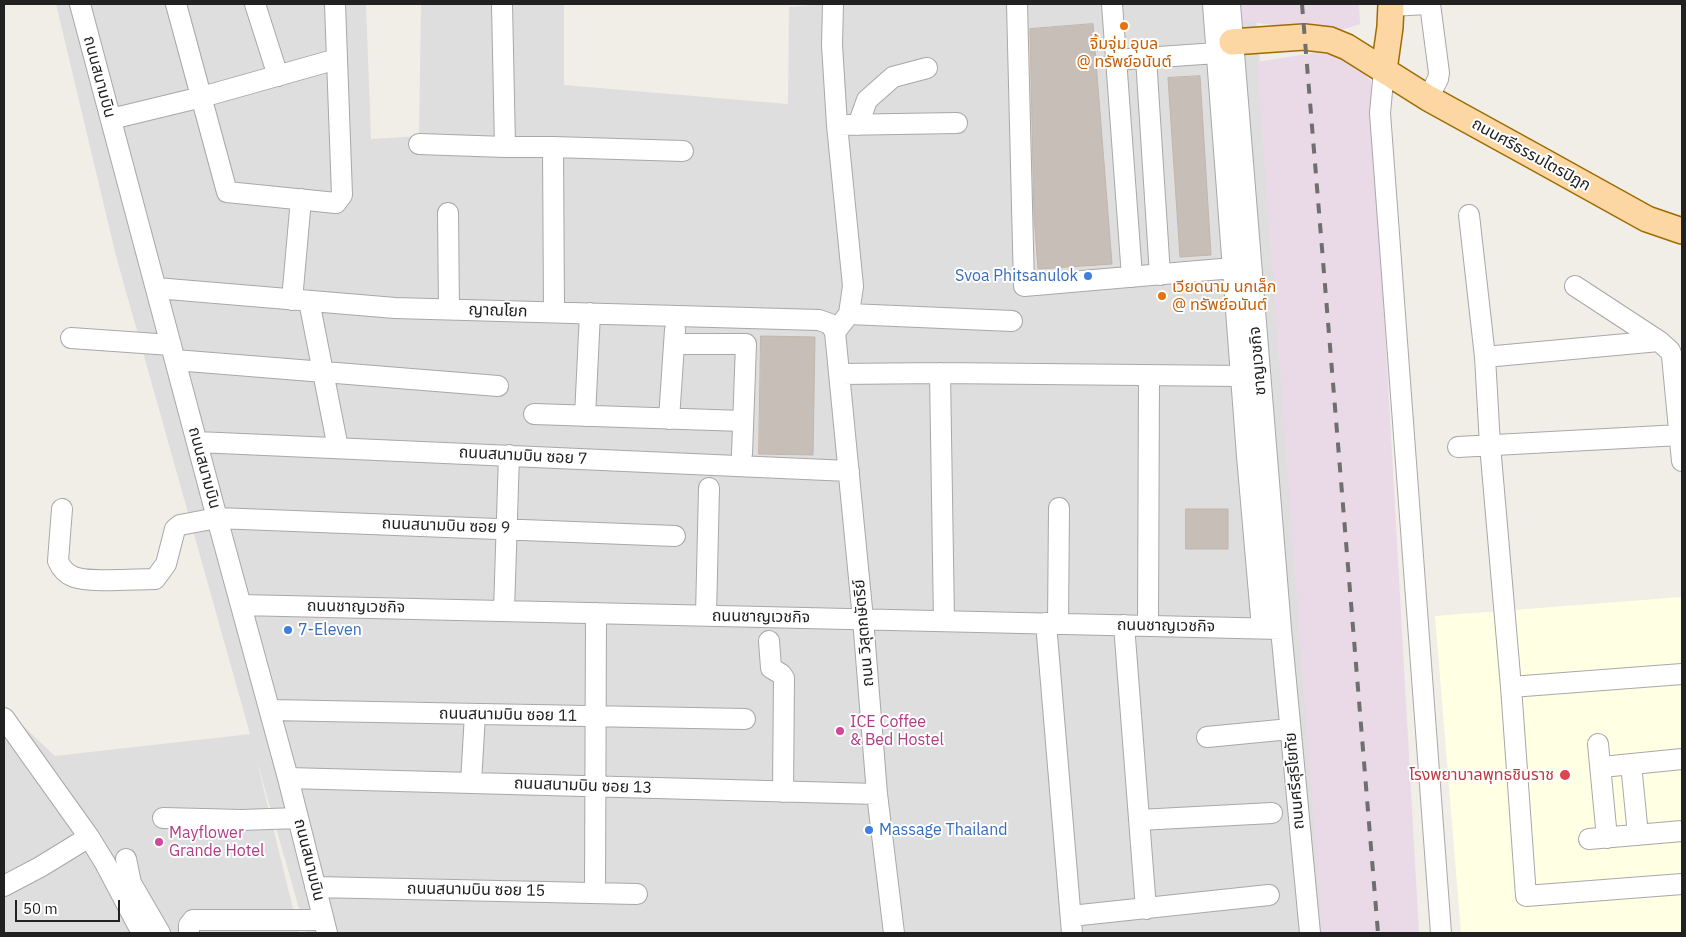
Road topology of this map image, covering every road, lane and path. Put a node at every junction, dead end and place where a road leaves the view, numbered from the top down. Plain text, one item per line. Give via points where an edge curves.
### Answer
1 (80, 4) edge
2 (176, 4) edge
3 (255, 4) edge
4 (335, 4) edge
5 (502, 4) edge
6 (833, 4) edge
7 (1017, 4) edge
8 (1112, 4) edge
9 (1213, 4) edge
10 (1230, 4) edge
11 (1428, 4) edge
12 (1392, 5) edge
13 (1221, 46) junction
14 (1146, 58) junction
15 (337, 59) junction
16 (1115, 60) junction
17 (927, 68) dead end
18 (1384, 70) junction
19 (278, 76) junction
20 (202, 97) junction
21 (1428, 98) junction
22 (111, 119) junction
23 (957, 124) dead end
24 (837, 125) junction
25 (858, 125) junction
26 (419, 144) dead end
27 (504, 147) junction
28 (553, 147) junction
29 (683, 151) dead end
30 (302, 199) junction
31 (448, 213) dead end
32 (1469, 215) dead end
33 (1682, 231) edge
34 (1232, 268) junction
35 (1160, 275) junction
36 (1132, 277) junction
37 (1575, 286) dead end
38 (156, 288) junction
39 (301, 300) junction
40 (449, 310) junction
41 (554, 312) junction
42 (590, 313) junction
43 (849, 314) junction
44 (676, 316) junction
45 (1012, 321) dead end
46 (835, 332) junction
47 (71, 338) dead end
48 (1659, 341) junction
49 (674, 344) junction
50 (173, 353) junction
51 (1485, 357) junction
52 (323, 372) junction
53 (940, 372) junction
54 (840, 374) junction
55 (1149, 375) junction
56 (1241, 376) junction
57 (498, 386) dead end
58 (534, 414) dead end
59 (585, 416) junction
60 (669, 418) junction
61 (743, 421) junction
62 (1680, 435) junction
63 (197, 442) junction
64 (1490, 444) junction
65 (1458, 447) dead end
66 (338, 448) junction
67 (742, 454) dead end
68 (509, 456) junction
69 (1682, 460) edge
70 (849, 471) junction
71 (709, 488) dead end
72 (1059, 508) dead end
73 (62, 509) dead end
74 (217, 518) junction
75 (507, 528) junction
76 (674, 536) dead end
77 (241, 605) junction
78 (504, 611) junction
79 (596, 613) junction
80 (706, 616) junction
81 (863, 619) junction
82 (944, 621) junction
83 (1052, 623) junction
84 (1124, 625) junction
85 (1148, 626) junction
86 (1271, 629) junction
87 (769, 641) dead end
88 (1682, 674) edge
89 (1511, 687) junction
90 (270, 710) junction
91 (475, 714) junction
92 (596, 716) junction
93 (4, 718) edge
94 (746, 719) dead end
95 (1290, 729) junction
96 (1207, 737) dead end
97 (1598, 744) dead end
98 (1682, 759) edge
99 (1632, 764) junction
100 (1602, 767) junction
101 (288, 778) junction
102 (471, 783) junction
103 (596, 787) junction
104 (783, 792) junction
105 (877, 794) junction
106 (1272, 813) dead end
107 (164, 818) dead end
108 (298, 818) junction
109 (1139, 820) junction
110 (1682, 831) edge
111 (1638, 835) junction
112 (89, 837) junction
113 (126, 859) dead end
114 (1682, 884) edge
115 (4, 886) edge
116 (315, 887) junction
117 (595, 893) junction
118 (637, 894) dead end
119 (1269, 895) dead end
120 (1146, 909) junction
121 (1071, 924) edge
122 (326, 927) edge
123 (142, 933) edge
124 (160, 933) edge
125 (189, 933) edge
126 (894, 933) edge
127 (1310, 933) edge
128 (1440, 933) edge

1 - 22 street, ถนนสนามบิน
2 - 20 street
3 - 19 street
4 - 15 street
5 - 27 street
6 - 24 street
7 - 36 street via 1024,286
8 - 16 street
9 - 13 street
10 - 13 street, ชาญเวชกิจ
11 - 12 street
11 - 21 street via 1439,73
12 - 18 main road
13 - 14 street
13 - 18 main road, ถนนศรีธรรมไตรปิฎก via 1304,37 1330,40
13 - 34 street
13 - 86 street, ชาญเวชกิจ
14 - 16 street
14 - 35 street
15 - 19 street
15 - 30 street via 342,195 336,203
16 - 36 street
17 - 25 street via 893,77 867,100
18 - 21 main road, ถนนศรีธรรมไตรปิฎก
18 - 128 street via 1380,113
19 - 20 street
20 - 22 street
20 - 30 street via 227,192
21 - 33 main road, ถนนศรีธรรมไตรปิฎก via 1647,218
22 - 38 street, ถนนสนามบิน
23 - 25 street
24 - 25 street
24 - 43 street via 853,286
26 - 27 street
27 - 28 street
28 - 29 street
28 - 41 street
30 - 39 street
31 - 40 street
32 - 51 street
34 - 35 street
34 - 56 street
35 - 36 street
37 - 48 street
38 - 39 street, ญาณโยก
38 - 50 street, ถนนสนามบิน
39 - 40 street, ญาณโยก
39 - 52 street
40 - 41 street, ญาณโยก
41 - 42 street, ญาณโยก
42 - 44 street, ญาณโยก
42 - 59 street
43 - 45 street
43 - 46 street
44 - 46 street, ญาณโยก via 819,320 830,324
44 - 49 street
46 - 54 street, ถนน วิสุตกษัตริย์
47 - 50 street
48 - 51 street
48 - 62 street via 1672,356
49 - 60 street
49 - 61 street via 746,344
50 - 52 street
50 - 63 street, ถนนสนามบิน
51 - 64 street
52 - 57 street
52 - 66 street
53 - 54 street
53 - 55 street
53 - 82 street
54 - 70 street, ถนน วิสุตกษัตริย์
55 - 56 street
55 - 85 street
56 - 86 street
58 - 59 street
59 - 60 street
60 - 61 street
61 - 67 street
62 - 64 street
62 - 69 street
63 - 66 street, ถนนสนามบิน ซอย 7
63 - 74 street, ถนนสนามบิน
64 - 65 street
64 - 89 street
66 - 68 street, ถนนสนามบิน ซอย 7
68 - 70 street, ถนนสนามบิน ซอย 7
68 - 75 street
70 - 81 street, ถนน วิสุตกษัตริย์
71 - 80 street
72 - 83 street
73 - 74 street, ถนนสนามบิน ซอย 9 via 58,561 66,573 82,580 155,579 166,564 175,529 180,525
74 - 75 street, ถนนสนามบิน ซอย 9
74 - 77 street, ถนนสนามบิน
75 - 76 street, ถนนสนามบิน ซอย 9
75 - 78 street
77 - 78 street, ถนนชาญเวชกิจ
77 - 90 street, ถนนสนามบิน
78 - 79 street, ถนนชาญเวชกิจ
79 - 80 street, ถนนชาญเวชกิจ
79 - 92 street
80 - 81 street, ถนนชาญเวชกิจ
81 - 82 street, ถนนชาญเวชกิจ
81 - 105 street, ถนน วิสุตกษัตริย์
82 - 83 street, ถนนชาญเวชกิจ
83 - 84 street, ถนนชาญเวชกิจ
83 - 121 street
84 - 85 street, ถนนชาญเวชกิจ
84 - 109 street
85 - 86 street, ถนนชาญเวชกิจ
86 - 95 street, ถนนศรีสุริโยทัย
87 - 104 street via 771,668 784,678
88 - 89 street
89 - 114 street via 1526,896
90 - 91 street, ถนนสนามบิน ซอย 11
90 - 101 street, ถนนสนามบิน
91 - 92 street, ถนนสนามบิน ซอย 11
91 - 102 street
92 - 94 street, ถนนสนามบิน ซอย 11
92 - 103 street
93 - 112 street
95 - 96 street
95 - 127 street, ถนนศรีสุริโยทัย
97 - 100 street
98 - 99 street
99 - 100 street
99 - 111 street
100 - 111 street via 1598,838
101 - 102 street, ถนนสนามบิน ซอย 13
101 - 108 street, ถนนสนามบิน
102 - 103 street, ถนนสนามบิน ซอย 13
103 - 104 street, ถนนสนามบิน ซอย 13
103 - 117 street
104 - 105 street, ถนนสนามบิน ซอย 13
105 - 126 street, ถนน วิสุตกษัตริย์
106 - 109 street
107 - 108 street
108 - 116 street, ถนนสนามบิน
109 - 120 street
110 - 111 street
112 - 115 street
112 - 123 street
113 - 124 street via 131,883
116 - 117 street, ถนนสนามบิน ซอย 15
116 - 122 street, ถนนสนามบิน
117 - 118 street, ถนนสนามบิน ซอย 15
119 - 120 street
120 - 121 street
122 - 125 street via 193,920

